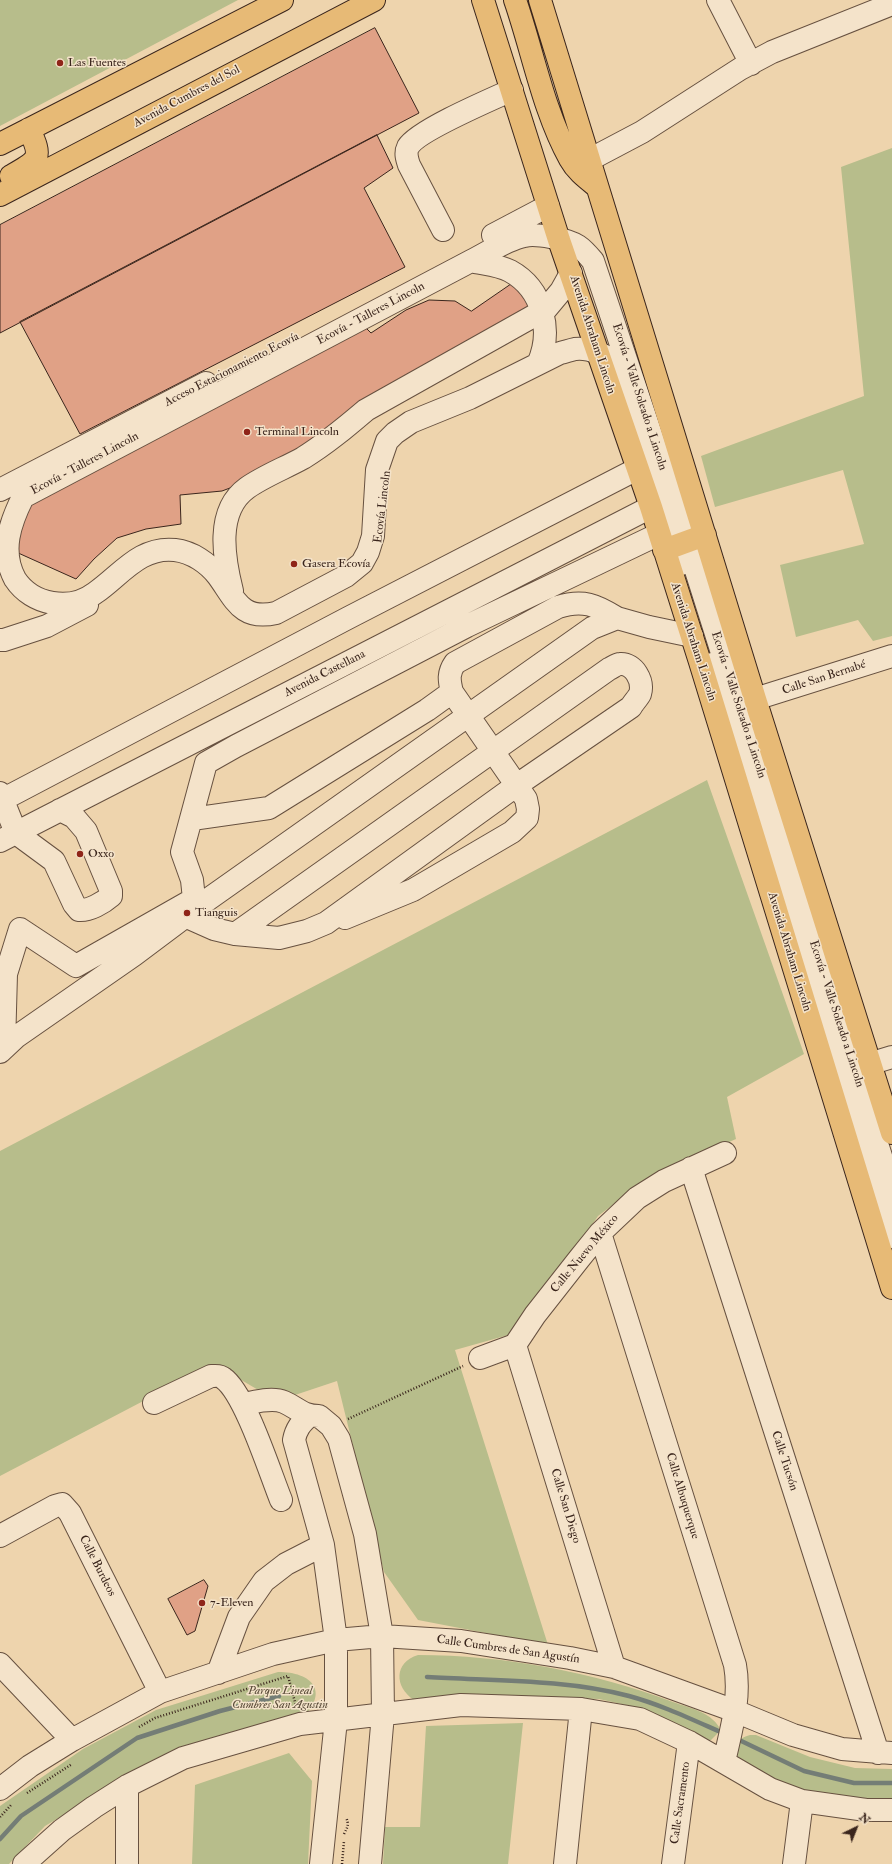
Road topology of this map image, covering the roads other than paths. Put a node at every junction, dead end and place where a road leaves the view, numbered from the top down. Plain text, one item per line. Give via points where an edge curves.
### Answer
1 (282, 0) edge
2 (374, 0) edge
3 (483, 0) edge
4 (515, 0) edge
5 (540, 0) edge
6 (718, 0) edge
7 (892, 4) edge
8 (751, 64) junction
9 (512, 90) junction
10 (29, 129) junction
11 (0, 144) edge
12 (589, 160) junction
13 (0, 182) edge
14 (597, 187) junction
15 (0, 195) edge
16 (548, 206) junction
17 (443, 230) dead end
18 (559, 240) junction
19 (471, 261) junction
20 (571, 273) junction
21 (541, 312) junction
22 (600, 359) junction
23 (538, 364) junction
24 (638, 469) junction
25 (0, 490) edge
26 (651, 507) junction
27 (678, 541) junction
28 (238, 609) junction
29 (616, 618) junction
30 (692, 636) junction
31 (0, 640) edge
32 (892, 656) edge
33 (452, 692) junction
34 (755, 699) junction
35 (468, 716) junction
36 (494, 752) junction
37 (517, 785) junction
38 (1, 798) edge
39 (60, 810) junction
40 (192, 819) junction
41 (8, 837) edge
42 (187, 917) junction
43 (326, 923) junction
44 (235, 934) junction
45 (2, 1049) edge
46 (892, 1057) edge
47 (869, 1064) junction
48 (892, 1133) edge
49 (725, 1153) dead end
50 (691, 1168) junction
51 (892, 1190) edge
52 (600, 1233) junction
53 (892, 1237) edge
54 (892, 1288) edge
55 (515, 1344) junction
56 (480, 1358) road end
57 (154, 1403) dead end
58 (243, 1404) junction
59 (309, 1416) junction
60 (281, 1500) dead end
61 (0, 1536) edge
62 (323, 1545) junction
63 (382, 1636) junction
64 (336, 1640) junction
65 (0, 1664) edge
66 (614, 1667) junction
67 (218, 1673) junction
68 (160, 1692) junction
69 (581, 1709) junction
70 (735, 1711) junction
71 (383, 1714) junction
72 (336, 1720) junction
73 (72, 1740) junction
74 (689, 1742) junction
75 (885, 1753) edge
76 (724, 1762) junction
77 (127, 1786) junction
78 (7, 1796) edge
79 (802, 1802) junction
80 (892, 1810) edge
81 (24, 1864) edge
82 (127, 1864) edge
83 (322, 1864) edge
84 (370, 1864) edge
85 (565, 1864) edge
86 (673, 1864) edge
87 (794, 1864) edge

1 - 10 main road
2 - 15 main road, Avenida Cumbres del Sol
3 - 9 main road, Avenida Abraham Lincoln
4 - 14 main road via 551,115 570,159 580,173
5 - 12 main road
6 - 8 street
7 - 8 street via 772,52
8 - 12 street via 642,132
9 - 16 main road, Avenida Abraham Lincoln
9 - 17 street via 449,119 414,141 408,148 406,156 409,165
10 - 11 main road
10 - 13 main road via 37,147 38,154 35,160
12 - 14 main road
14 - 27 main road
16 - 18 main road, Avenida Abraham Lincoln
16 - 25 street, Acceso Estacionamiento Ecovía
18 - 19 street, Ecovía - Talleres Lincoln via 531,234
18 - 20 main road, Avenida Abraham Lincoln
18 - 27 street, Ecovía - Valle Soleado a Lincoln via 576,245 593,261
19 - 21 street via 508,270 521,278 531,288
19 - 28 street, Ecovía - Talleres Lincoln via 23,497 9,525 6,550 10,571 21,588 37,599 52,604 82,601 95,594 138,557 154,551 174,550 184,552 209,566
20 - 21 street via 561,291
20 - 22 main road, Avenida Abraham Lincoln
21 - 23 street via 545,331 544,351
21 - 28 street via 366,410 304,457 247,489 230,511 225,529 226,569
22 - 23 street, Ecovía - Talleres Lincoln via 589,350 574,349
22 - 24 main road, Avenida Abraham Lincoln
22 - 27 street via 609,359 618,366
22 - 28 street, Ecovía Lincoln via 568,359 410,432 399,440 390,454 382,537 372,562 360,578 276,622 256,624
23 - 28 street, Ecovía - Talleres Lincoln via 470,398 411,422 387,441 377,470 374,528 368,552 362,563 346,576 276,613 265,616
24 - 26 main road, Avenida Abraham Lincoln
24 - 38 street
26 - 27 main road, Avenida Abraham Lincoln
26 - 39 street, Avenida Castellana
27 - 30 main road, Avenida Abraham Lincoln
27 - 34 main road
27 - 40 street via 467,626 243,742 206,764
27 - 51 street, Ecovía - Valle Soleado a Lincoln
27 - 53 street
28 - 31 street, Ecovía Lincoln via 228,606 199,568 183,560 155,558 98,599 47,626
29 - 30 street
29 - 33 street via 585,603 572,602 558,607 455,663 450,670 449,678
29 - 35 street via 592,628
30 - 54 main road, Avenida Abraham Lincoln
32 - 34 street, Calle San Bernabé
33 - 35 street
33 - 40 street via 269,808
34 - 47 main road
35 - 36 street
35 - 42 street via 210,898
36 - 37 street
36 - 37 street via 618,664 627,665 636,673 640,682 640,694 631,707
36 - 44 street
37 - 43 street
37 - 43 street via 526,799 528,809 526,818 512,832 413,890 350,917
38 - 41 street
39 - 41 street, Avenida Castellana
39 - 41 street via 79,821 86,831 111,891 111,896 106,900 85,910 79,910 54,861
40 - 45 street via 182,852 192,880 194,899 76,966 20,929 6,974
42 - 44 street via 214,929
42 - 45 street
43 - 44 street via 278,938
46 - 47 street
47 - 48 main road
49 - 50 street, Calle Nuevo México
50 - 52 street, Calle Nuevo México via 637,1198
50 - 75 street, Calle Tucsón
52 - 55 street, Calle Nuevo México
52 - 70 street, Calle Albuquerque via 735,1665 738,1681
55 - 56 street
55 - 66 street, Calle San Diego
57 - 58 street via 211,1376 222,1376 230,1383
58 - 59 street via 267,1400 283,1401
58 - 60 street
59 - 62 street via 301,1423 294,1440
59 - 63 street via 319,1416 331,1426 339,1440 365,1534
61 - 68 street, Calle Burdeos via 55,1506 65,1506
62 - 64 street
62 - 67 street via 286,1564 264,1581 239,1617
63 - 64 street, Calle Cumbres de San Agustín
63 - 66 street, Calle Cumbres de San Agustín via 461,1641
63 - 71 street
64 - 67 street, Calle Cumbres de San Agustín via 273,1654
64 - 72 street
65 - 73 street
66 - 70 street, Calle Cumbres de San Agustín
67 - 68 street, Calle Cumbres de San Agustín
68 - 73 street, Calle Cumbres de San Agustín
69 - 71 street via 461,1705
69 - 74 street via 640,1719
69 - 85 street
70 - 75 street, Calle Cumbres de San Agustín via 793,1735 842,1749
70 - 76 street, Calle Albuquerque
71 - 72 street
71 - 84 street
72 - 77 street via 300,1724 184,1758
72 - 83 street
73 - 78 street, Calle Cumbres de San Agustín via 30,1766
74 - 76 street
74 - 86 street, Calle Sacramento
76 - 79 street via 770,1789
77 - 81 street via 62,1830
77 - 82 street
79 - 80 street via 866,1810
79 - 87 street

